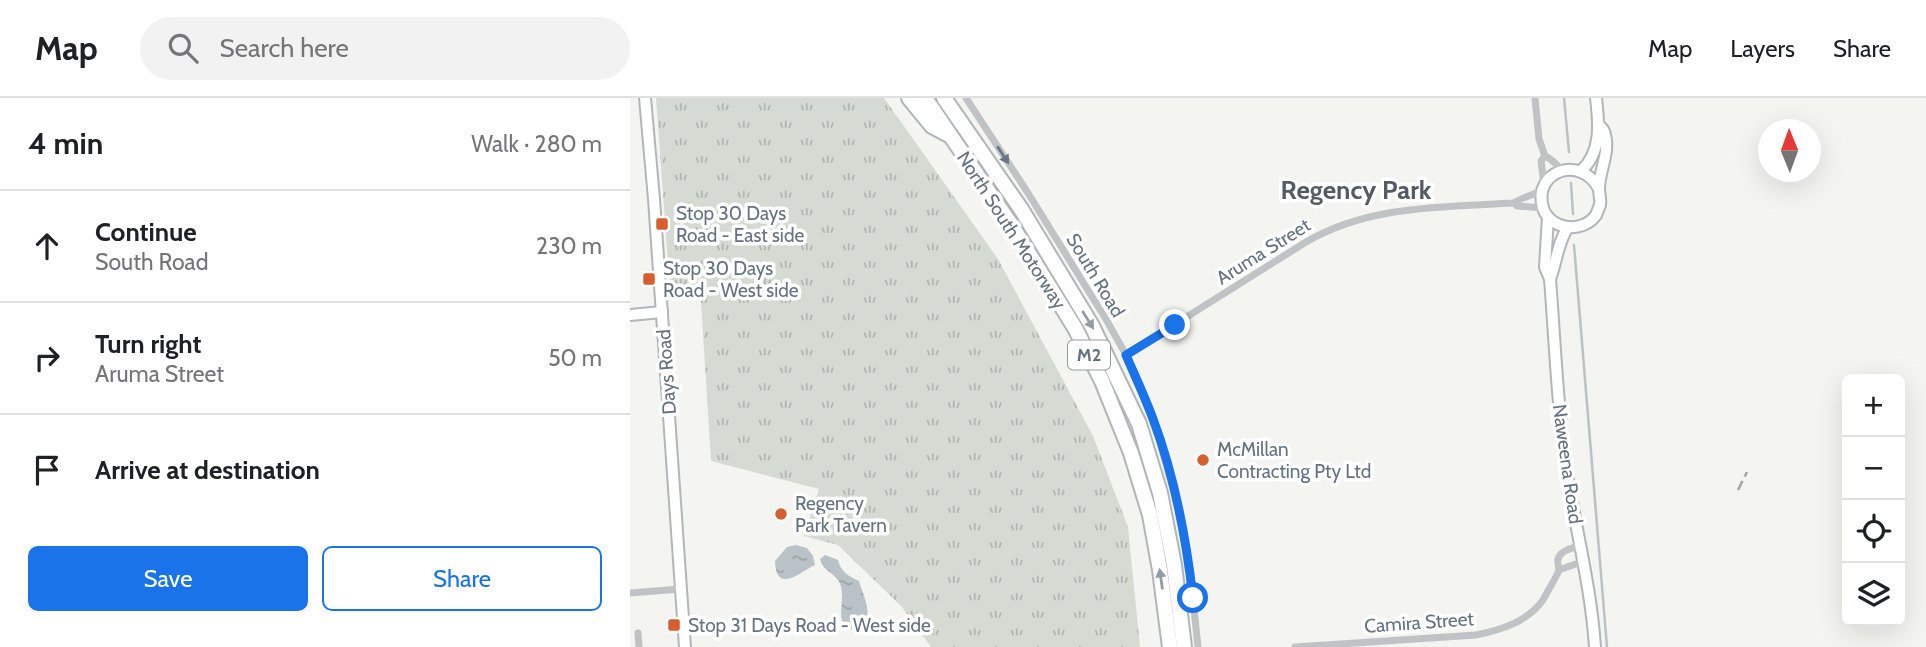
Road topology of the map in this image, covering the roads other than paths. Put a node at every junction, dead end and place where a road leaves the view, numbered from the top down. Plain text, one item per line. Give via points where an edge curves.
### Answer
1 (645, 98) edge
2 (909, 98) edge
3 (925, 98) edge
4 (944, 98) edge
5 (951, 98) edge
6 (966, 98) edge
7 (1535, 98) edge
8 (1596, 98) edge
9 (956, 114) junction
10 (1600, 126) junction
11 (953, 138) junction
12 (1545, 156) junction
13 (1563, 170) junction
14 (1581, 171) junction
15 (1544, 188) junction
16 (1599, 189) junction
17 (1514, 203) junction
18 (1546, 213) junction
19 (1568, 227) junction
20 (1549, 279) junction
21 (662, 312) junction
22 (630, 315) edge
23 (1126, 355) junction
24 (1581, 546) junction
25 (1584, 561) junction
26 (1559, 570) junction
27 (680, 589) junction
28 (630, 593) edge
29 (638, 633) dead end
30 (1424, 643) edge
31 (639, 647) edge
32 (685, 647) edge
33 (1170, 647) edge
34 (1184, 647) edge
35 (1198, 647) edge
36 (1295, 647) edge
37 (1595, 647) edge

1 - 21 street, Days Road
2 - 11 highway via 932,126
3 - 11 highway, North South Motorway / M2
4 - 9 highway, North South Motorway / M2
5 - 9 highway
6 -> 23 street, South Road
7 - 12 street
8 - 10 street
9 -> 34 highway, North South Motorway / M2 via 1021,209 1092,327 1139,424 1160,493
10 - 14 street via 1594,154
10 - 16 street via 1606,150
33 -> 11 highway, North South Motorway / M2 via 1150,515 1102,381 1075,328
12 - 13 street
12 - 15 street via 1541,161
13 - 14 street
13 - 15 street
14 - 16 street
15 - 17 street, Aruma Street
15 - 18 street
16 - 19 street via 1596,215 1582,226
17 - 18 street, Aruma Street
17 - 23 street, Aruma Street via 1408,210 1346,223 1306,242
18 - 19 street via 1555,223
18 - 20 street, Naweena Road
19 - 20 street, Naweena Road
20 - 24 street, Naweena Road via 1563,443
21 - 22 street
21 - 27 street, Days Road
23 - 35 street, South Road via 1154,420 1174,486
24 - 25 street, Naweena Road
24 - 26 street, Camira Street via 1563,552 1557,562
25 - 26 street
25 - 37 street, Naweena Road
26 - 30 street, Camira Street via 1542,601 1517,622 1498,630
27 - 28 street
27 - 32 street, Days Road
29 - 31 street
30 - 36 street, Camira Street

